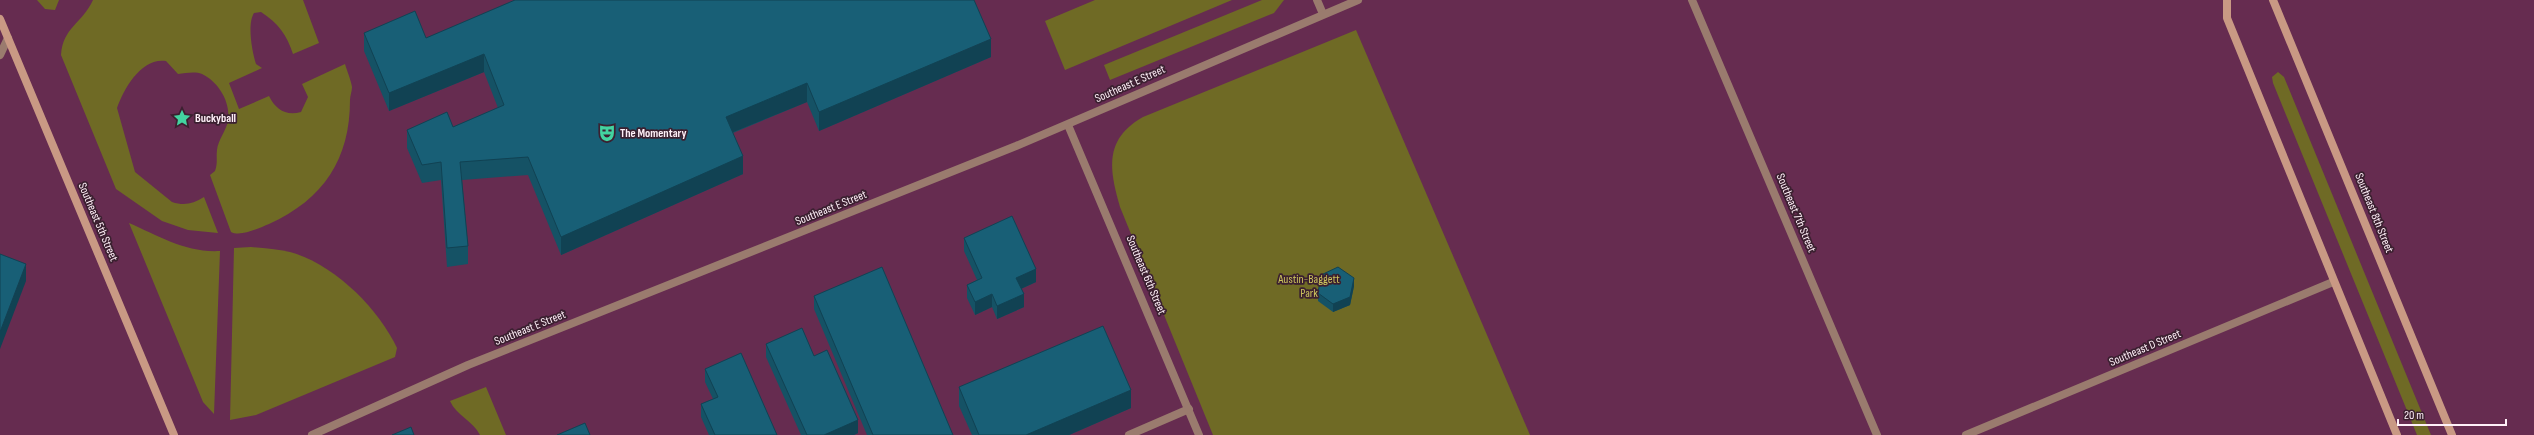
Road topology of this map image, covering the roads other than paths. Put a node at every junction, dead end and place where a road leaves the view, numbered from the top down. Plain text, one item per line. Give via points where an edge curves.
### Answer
1 (1317, 0) edge
2 (1358, 0) edge
3 (1692, 0) edge
4 (2227, 0) edge
5 (2273, 0) edge
6 (1323, 14) junction
7 (0, 19) edge
8 (8, 38) junction
9 (0, 55) edge
10 (1068, 125) junction
11 (2333, 282) junction
12 (1189, 409) junction
13 (174, 435) edge
14 (312, 435) edge
15 (1129, 435) edge
16 (1200, 435) edge
17 (1877, 435) edge
18 (1966, 435) edge
19 (2397, 435) edge
20 (2452, 435) edge

1 - 6 street
2 - 6 street, Southeast E Street
3 - 17 street, Southeast 7th Street
4 - 11 main road via 2227,18
5 - 20 main road, Southeast 8th Street
6 - 10 street, Southeast E Street
7 - 8 main road, Southeast 5th Street
8 - 9 street
8 - 13 main road, Southeast 5th Street
10 - 12 street, Southeast 6th Street
10 - 14 street, Southeast E Street via 468,365
11 - 18 street, Southeast D Street
11 - 19 main road
12 - 15 street
12 - 16 street, Southeast 6th Street

